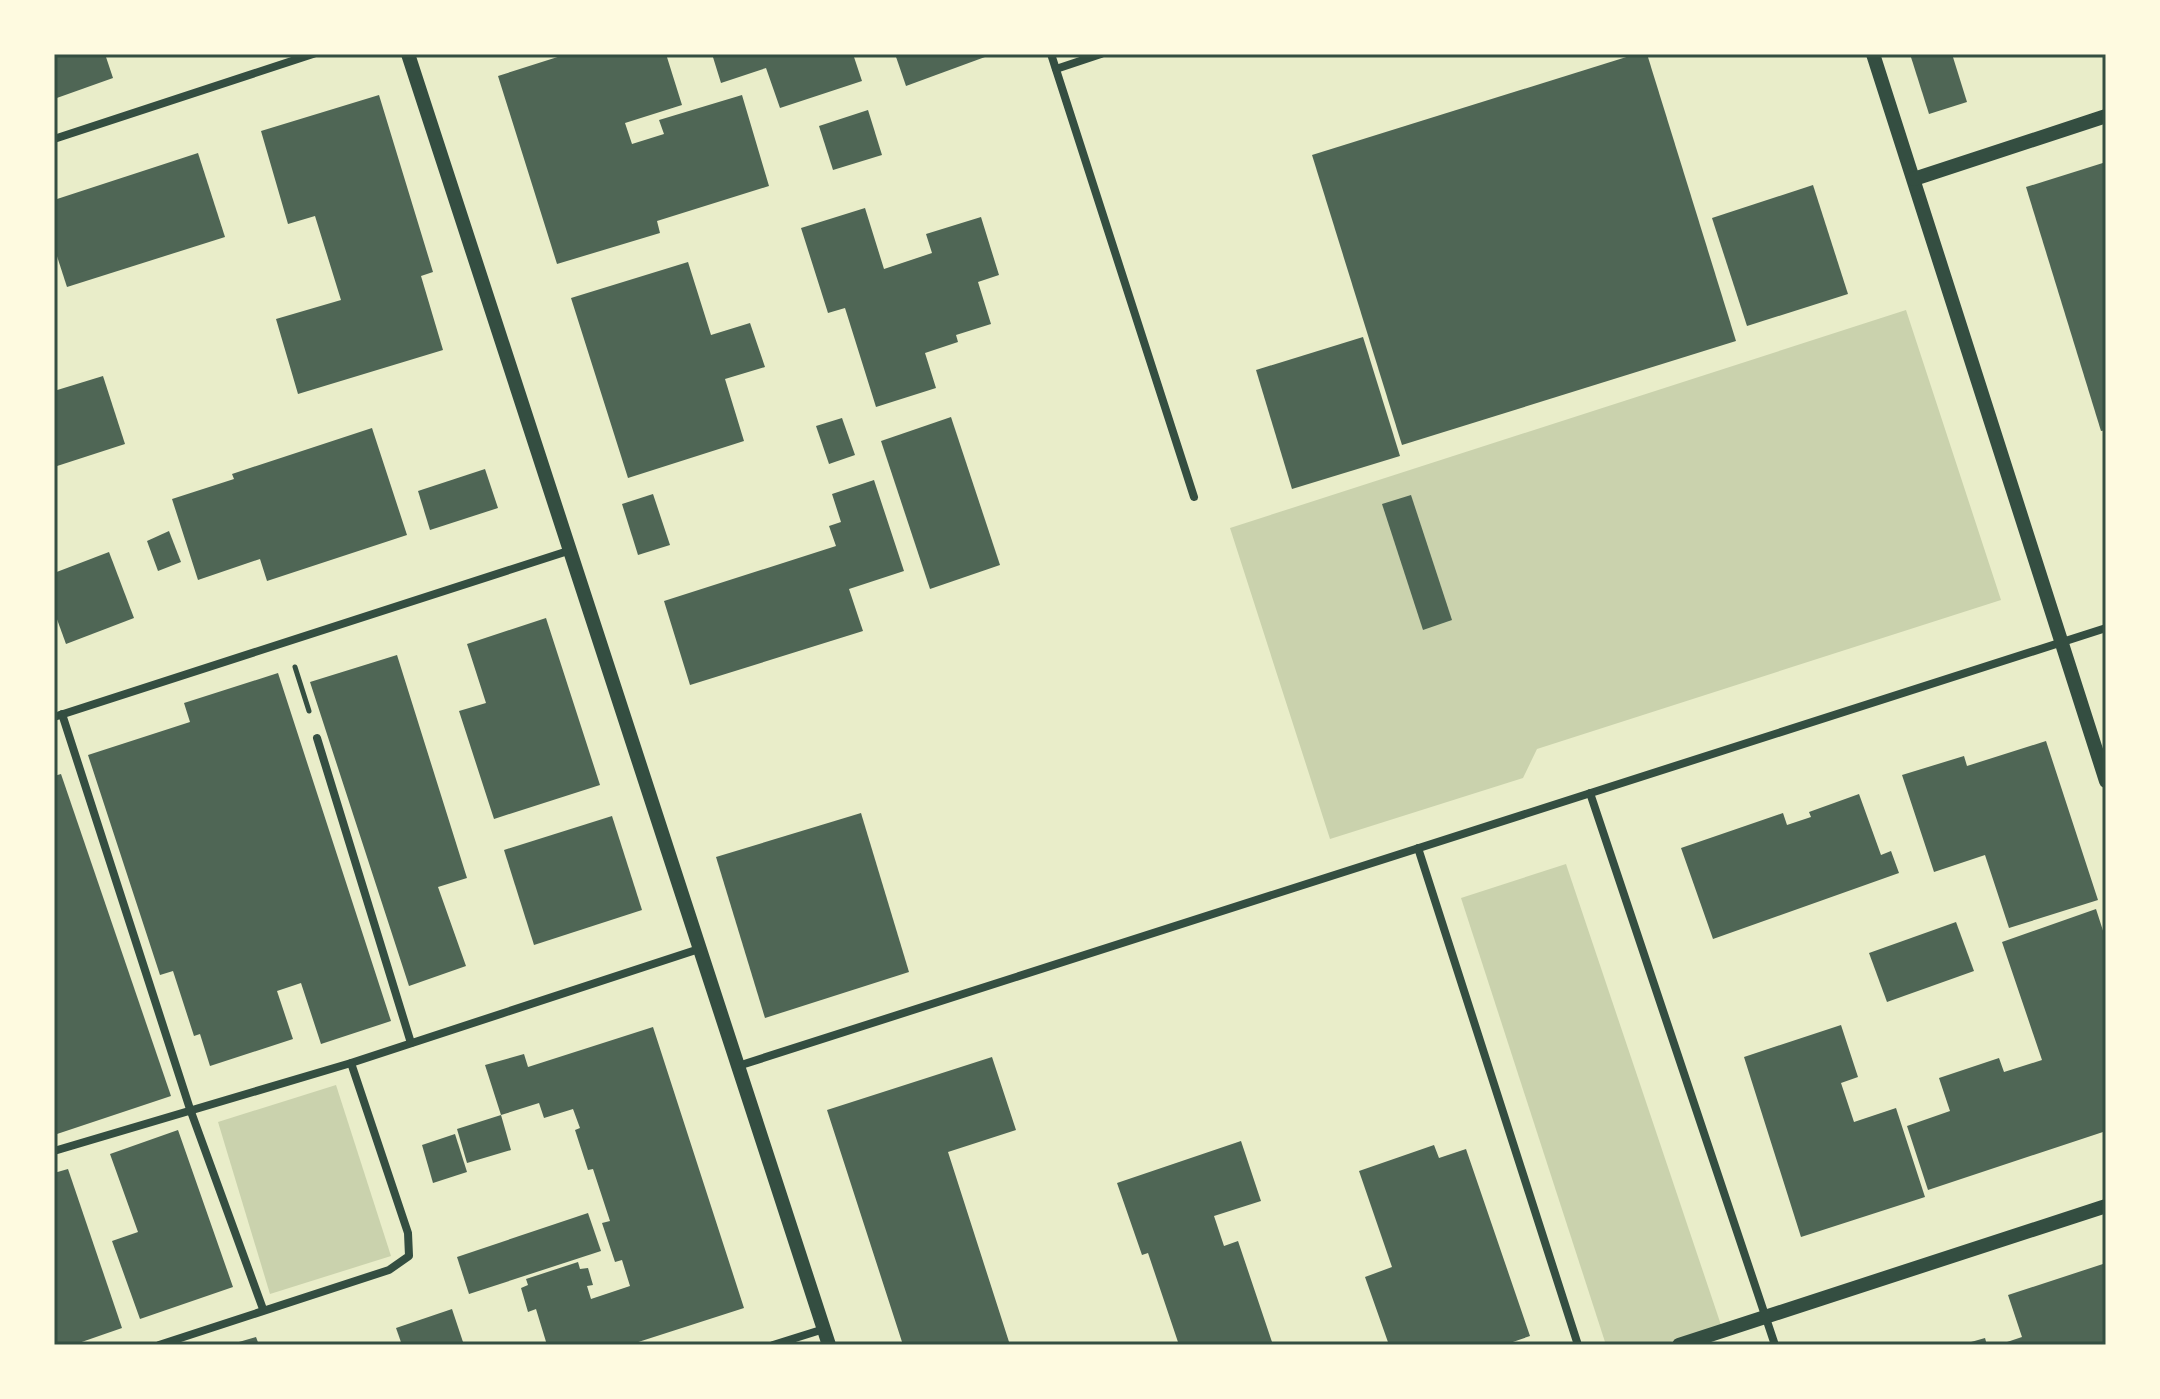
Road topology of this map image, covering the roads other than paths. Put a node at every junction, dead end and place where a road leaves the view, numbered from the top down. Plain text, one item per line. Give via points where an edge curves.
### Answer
1 (313, 54) edge
2 (408, 54) edge
3 (1051, 54) edge
4 (1101, 54) edge
5 (1873, 54) edge
6 (1056, 69) junction
7 (2106, 116) edge
8 (54, 139) edge
9 (1914, 179) junction
10 (1194, 497) dead end
11 (568, 551) junction
12 (2106, 628) edge
13 (2060, 643) junction
14 (58, 716) edge
15 (317, 738) road end
16 (2106, 781) edge
17 (1590, 793) junction
18 (1418, 848) junction
19 (702, 948) junction
20 (411, 1043) junction
21 (351, 1063) junction
22 (738, 1066) junction
23 (190, 1109) junction
24 (54, 1151) edge
25 (2106, 1206) edge
26 (263, 1309) junction
27 (1766, 1317) junction
28 (824, 1329) junction
29 (159, 1345) edge
30 (773, 1345) edge
31 (829, 1345) edge
32 (1578, 1345) edge
33 (1679, 1345) edge
34 (1775, 1345) edge

1 - 8 street
2 - 11 street
3 - 6 street
4 - 6 street
5 - 9 street
6 - 10 street
7 - 9 street
9 - 13 street
11 - 14 street
11 - 19 street
12 - 13 street
13 - 16 street
13 - 17 street
14 - 23 street
15 - 20 street
17 - 18 street
17 - 27 street
18 - 22 street
18 - 32 street
19 - 20 street
19 - 22 street
20 - 21 street
21 - 23 street
21 - 26 street via 408,1233 409,1256 389,1270
22 - 28 street
23 - 24 street
23 - 26 street
25 - 27 street
26 - 29 street
27 - 33 street
27 - 34 street
28 - 30 street
28 - 31 street

